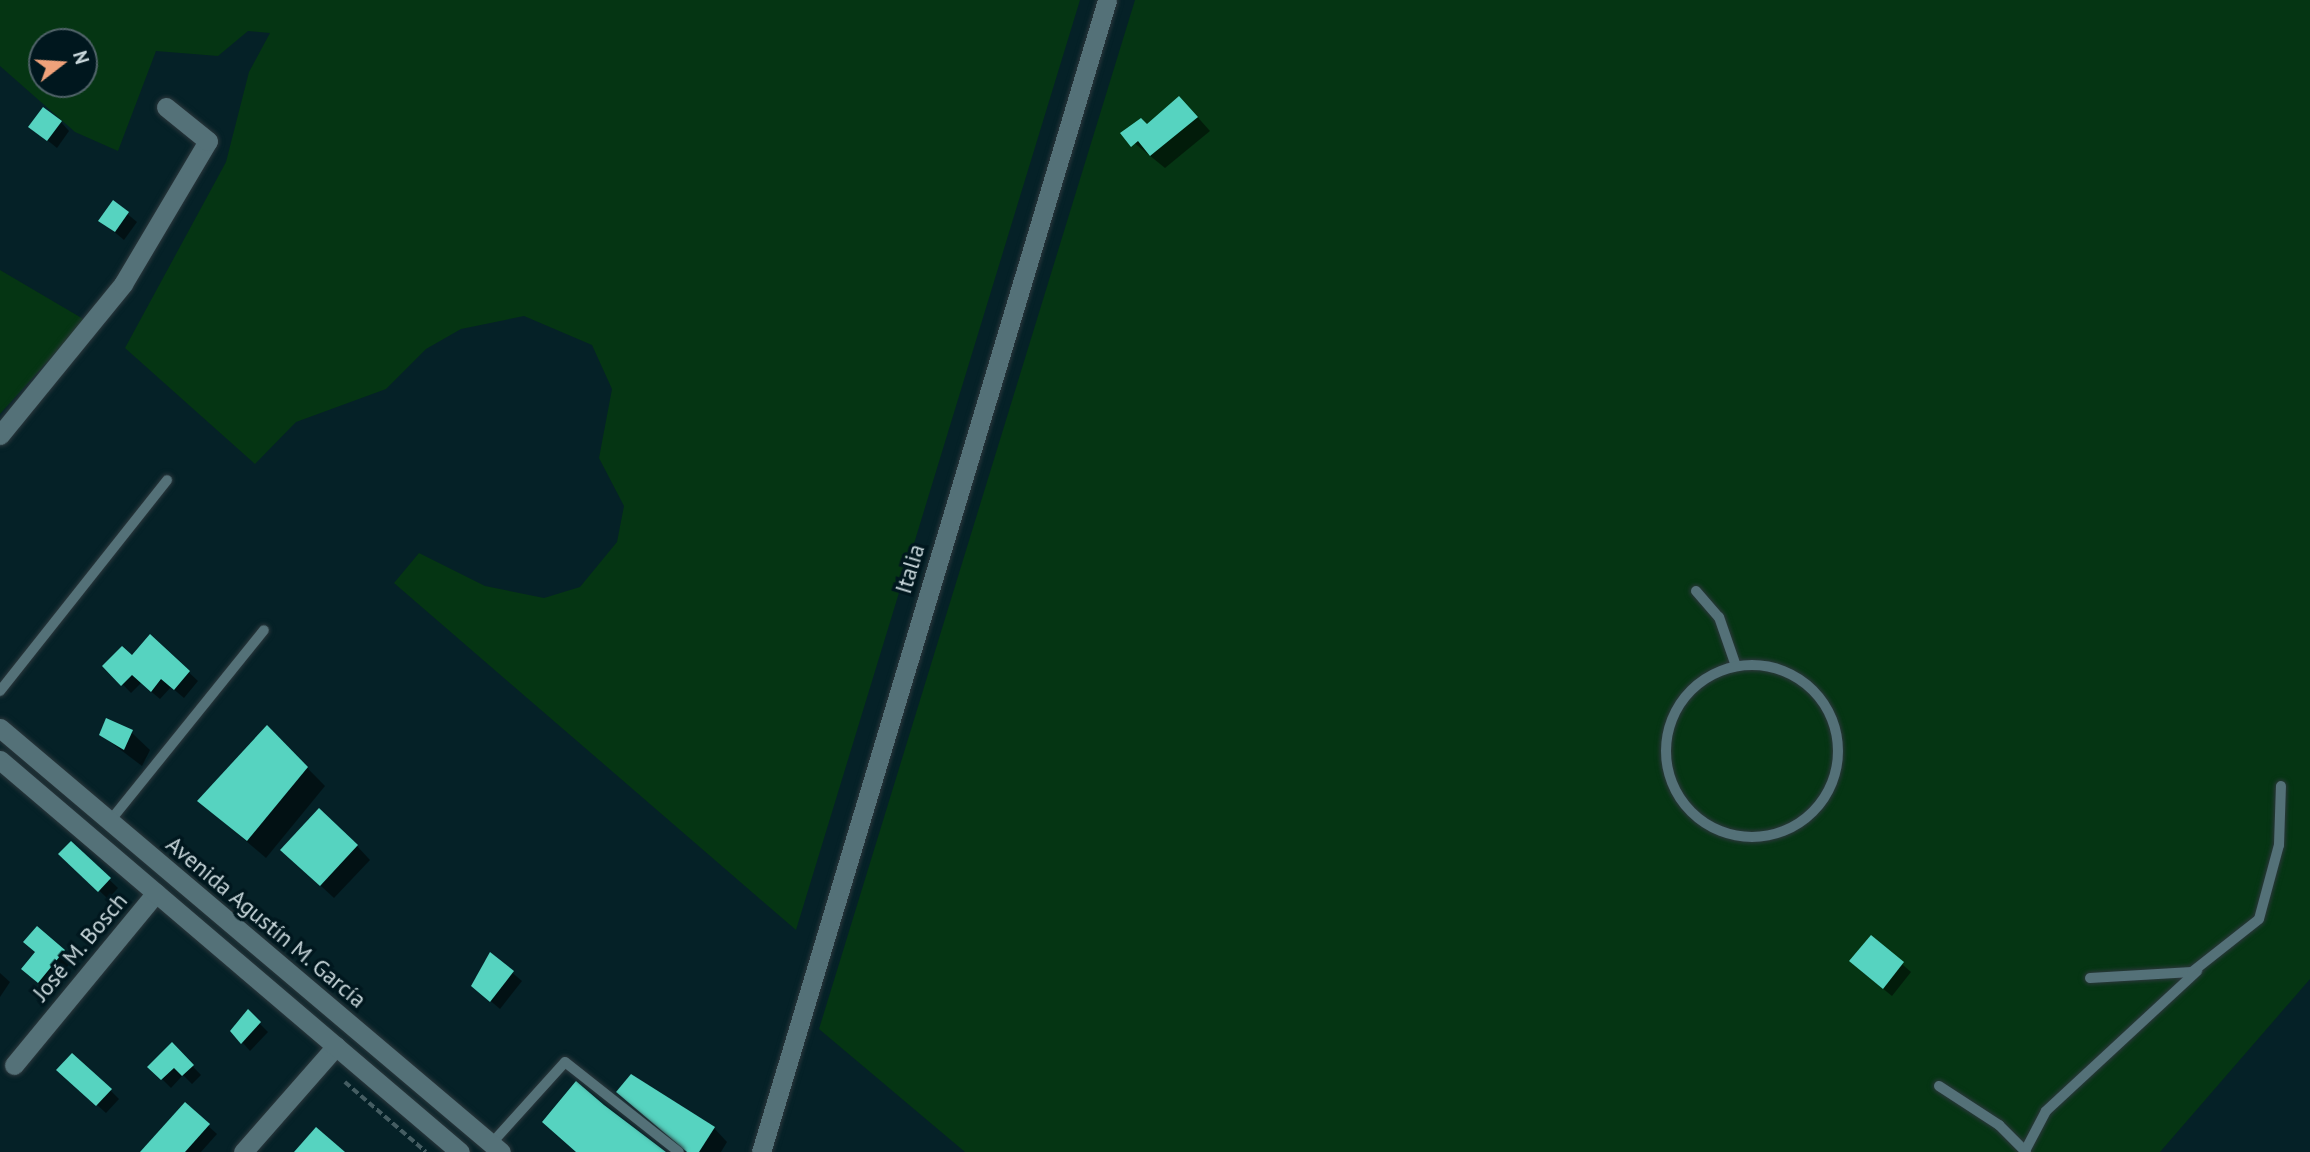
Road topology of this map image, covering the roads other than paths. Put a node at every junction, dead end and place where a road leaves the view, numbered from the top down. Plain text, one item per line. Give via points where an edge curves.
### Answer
1 (1107, 0) edge
2 (166, 107) dead end
3 (0, 435) edge
4 (167, 480) dead end
5 (1696, 591) dead end
6 (264, 630) dead end
7 (1736, 666) junction
8 (0, 691) edge
9 (0, 727) edge
10 (0, 760) edge
11 (2281, 786) dead end
12 (110, 821) junction
13 (156, 893) junction
14 (2202, 967) junction
15 (2090, 978) dead end
16 (336, 1046) junction
17 (14, 1065) dead end
18 (1938, 1086) dead end
19 (496, 1148) edge
20 (243, 1152) edge
21 (460, 1152) edge
22 (679, 1152) edge
23 (761, 1152) edge
24 (2025, 1152) edge

1 - 23 street, Italia
2 - 3 street via 208,141 116,295
4 - 8 lane
5 - 7 lane via 1719,617
6 - 12 lane
7 - 7 lane via 1688,693 1670,725 1667,762 1692,812 1723,832 1759,837 1794,826 1822,801 1837,767 1836,730 1806,684 1773,667
9 - 12 street, Avenida Agustín M. García
10 - 13 street
11 - 14 lane via 2279,845 2264,913
12 - 19 street, Avenida Agustín M. García
13 - 16 street
13 - 17 street, José M. Bosch
14 - 15 lane
14 - 24 lane via 2046,1111
16 - 20 street
16 - 21 street
18 - 24 lane
19 - 22 lane via 565,1062

